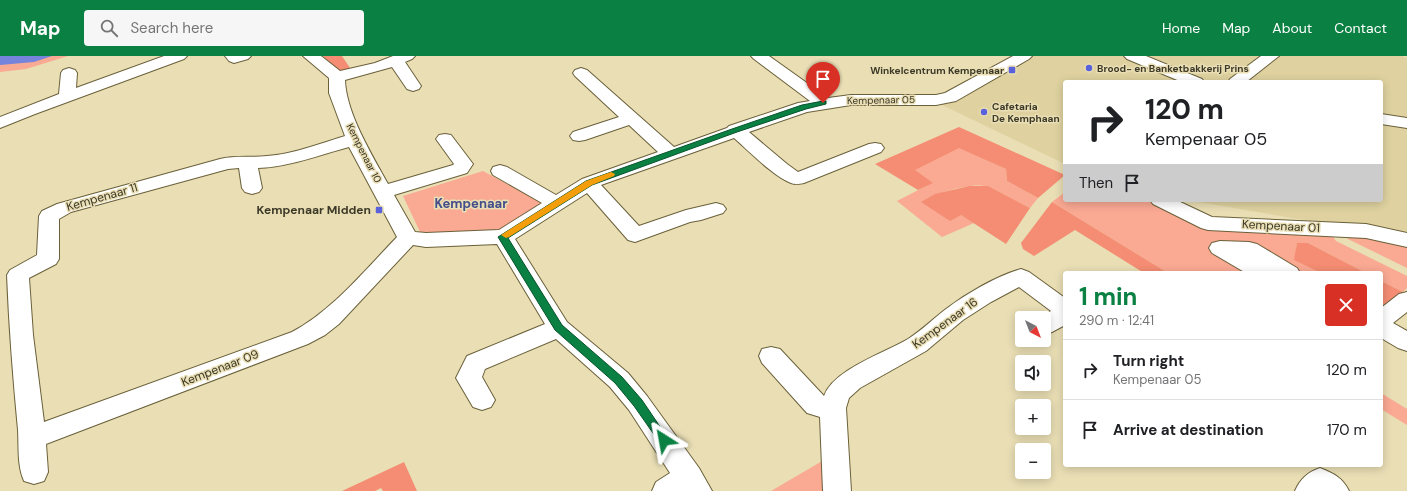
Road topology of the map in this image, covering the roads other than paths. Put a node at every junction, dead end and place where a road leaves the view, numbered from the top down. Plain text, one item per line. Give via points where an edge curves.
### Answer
1 (179, 56) edge
2 (233, 56) edge
3 (243, 56) edge
4 (311, 56) edge
5 (759, 56) edge
6 (1024, 56) edge
7 (1132, 56) edge
8 (1272, 56) edge
9 (402, 58) edge
10 (69, 73) dead end
11 (581, 73) dead end
12 (337, 77) junction
13 (1191, 80) edge
14 (1239, 80) edge
15 (147, 82) dead end
16 (413, 86) dead end
17 (92, 87) junction
18 (67, 96) junction
19 (823, 103) junction
20 (632, 118) junction
21 (1383, 119) edge
22 (0, 123) edge
23 (1407, 123) edge
24 (734, 130) junction
25 (579, 136) dead end
26 (355, 139) junction
27 (445, 139) dead end
28 (875, 148) dead end
29 (670, 153) junction
30 (251, 162) junction
31 (500, 171) dead end
32 (589, 183) junction
33 (252, 188) dead end
34 (384, 192) junction
35 (1164, 202) edge
36 (556, 203) junction
37 (716, 209) dead end
38 (503, 237) junction
39 (408, 238) junction
40 (1407, 240) edge
41 (1259, 271) edge
42 (1286, 271) edge
43 (1407, 300) edge
44 (1063, 308) edge
45 (1063, 315) edge
46 (1383, 318) edge
47 (1051, 322) edge
48 (559, 328) junction
49 (1383, 328) edge
50 (1407, 342) edge
51 (771, 356) dead end
52 (482, 400) dead end
53 (833, 408) junction
54 (32, 438) junction
55 (34, 472) dead end
56 (684, 486) edge
57 (837, 491) edge
58 (1308, 491) edge
59 (1335, 491) edge

1 - 17 street
2 - 3 street
4 - 12 street
5 - 19 street
6 - 19 street, Kempenaar 05 via 950,97 936,100 851,100
7 - 13 street
8 - 14 street
9 - 12 street
9 - 16 street
10 - 18 street
11 - 20 street
12 - 26 street, Kempenaar 10 via 337,93
15 - 17 street via 93,96
17 - 18 street
18 - 22 street
19 - 24 street, Kempenaar 05
20 - 25 street
20 - 29 street
21 - 23 street
24 - 28 street via 797,179
24 - 29 street, Kempenaar 05
26 - 30 street, Kempenaar 11 via 297,156 267,162
26 - 34 street, Kempenaar 10
27 - 34 street, Kempenaar 10 via 464,164 460,169
29 - 32 street, Kempenaar 05
30 - 33 street via 248,167
30 - 54 street, Kempenaar 11 via 227,163 128,189 64,208 49,216 48,259 18,275 21,335
31 - 36 street
32 - 36 street, Kempenaar 05
32 - 37 street via 635,235 686,216
34 - 39 street, Kempenaar 10
35 - 40 street, Kempenaar 01 via 1208,223 1366,231
36 - 38 street, Kempenaar 05
38 - 39 street via 426,240
38 - 48 street
39 - 54 street, Kempenaar 09 via 354,296 317,329 279,346
41 - 42 street, Kempenaar 01 via 1220,248 1249,249
43 - 46 street
44 - 53 street, Kempenaar 16 via 1021,277 983,296 955,314 917,345 851,381 838,393
45 - 47 street
48 - 52 street via 476,363 469,378
48 - 56 street via 619,380 638,403
49 - 50 street
51 - 53 street via 816,406
53 - 57 street, Kempenaar 16
54 - 55 street
58 - 59 street via 1320,480

